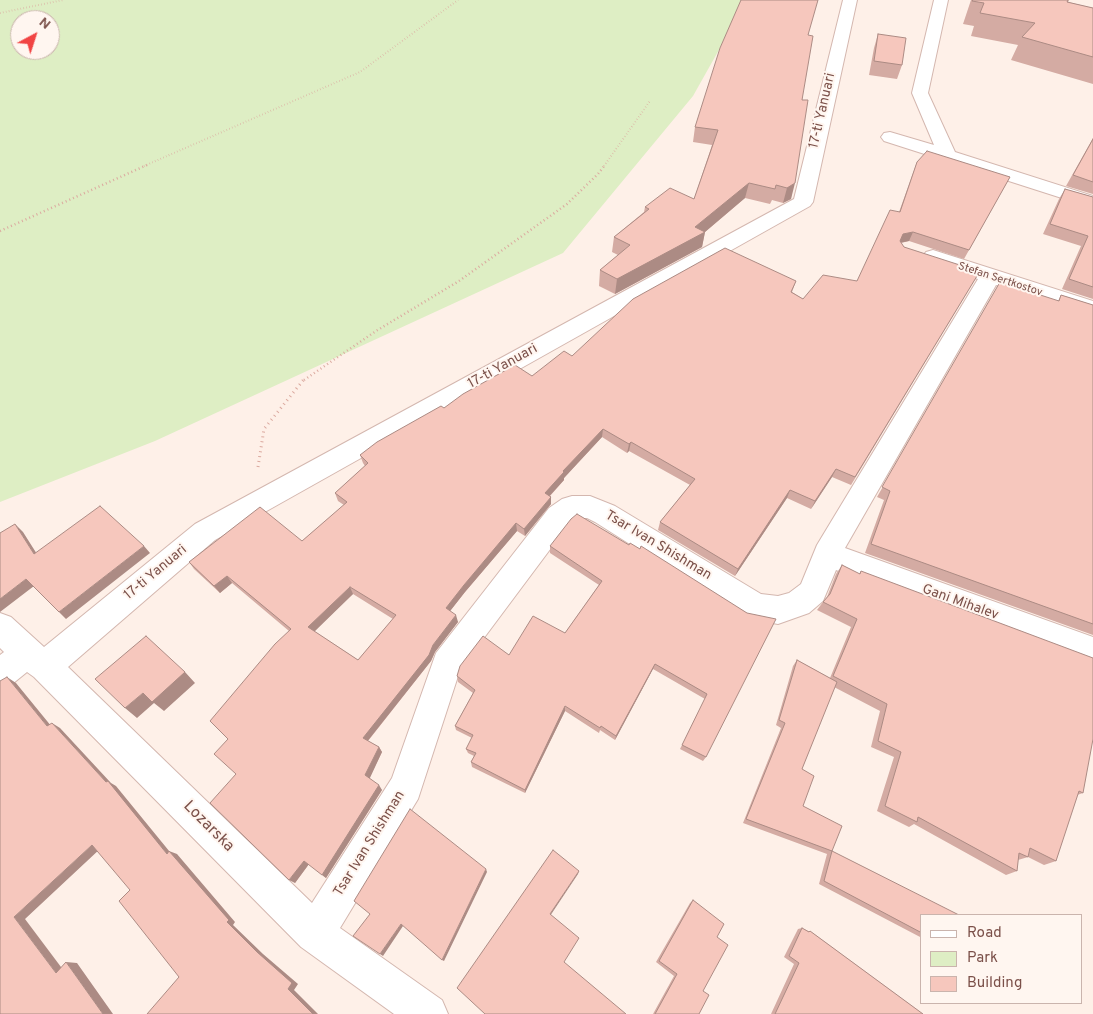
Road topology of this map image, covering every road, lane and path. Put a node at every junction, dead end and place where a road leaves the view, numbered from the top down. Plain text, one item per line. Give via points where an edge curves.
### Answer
1 (62, 0) edge
2 (458, 0) edge
3 (850, 0) edge
4 (941, 0) edge
5 (0, 13) edge
6 (650, 100) dead end
7 (890, 137) dead end
8 (947, 155) junction
9 (1093, 202) edge
10 (0, 231) edge
11 (917, 252) edge
12 (990, 277) junction
13 (1093, 310) edge
14 (254, 505) junction
15 (826, 554) junction
16 (0, 627) edge
17 (1093, 652) edge
18 (36, 659) junction
19 (0, 674) edge
20 (315, 933) junction
21 (428, 1014) edge

1 - 5 path
2 - 10 path via 360,72
3 - 14 street, 17-ti Yanuari via 803,202
4 - 8 street via 920,93
6 - 14 path via 598,174 567,204 459,281 303,380 264,429
7 - 8 street
8 - 9 street
11 - 12 street, Stefan Sertkostov
12 - 13 street, Stefan Sertkostov
12 - 15 street, Tsar Ivan Shishman
14 - 18 street, 17-ti Yanuari via 204,532
15 - 17 street, Gani Mihalev
15 - 20 street, Tsar Ivan Shishman via 813,592 798,604 778,610 756,607 590,507 572,507 559,516 447,663 406,787
16 - 18 street, Lozarska
18 - 19 street, 17-ti Yanuari
18 - 20 street, Lozarska
20 - 21 street, Lozarska

